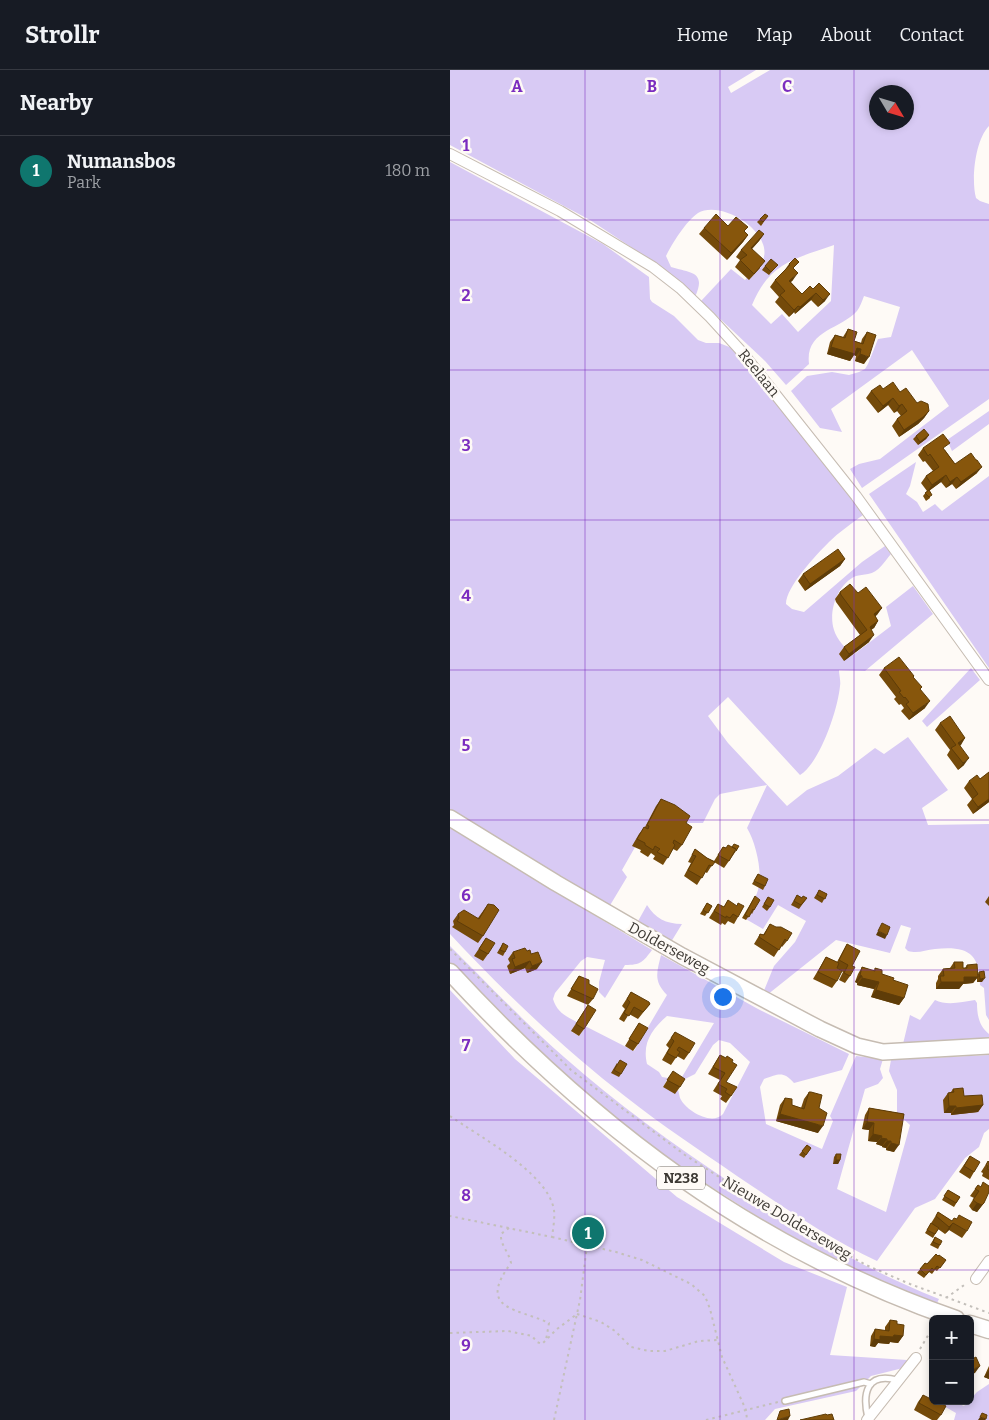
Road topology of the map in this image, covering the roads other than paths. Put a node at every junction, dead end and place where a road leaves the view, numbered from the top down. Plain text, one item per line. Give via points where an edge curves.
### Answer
1 (450, 154) edge
2 (989, 680) edge
3 (450, 818) edge
4 (450, 972) edge
5 (989, 1046) edge
6 (989, 1261) edge
7 (976, 1279) road end
8 (946, 1315) edge
9 (974, 1325) edge
10 (989, 1330) edge
11 (916, 1358) road end
12 (898, 1380) junction
13 (871, 1384) junction
14 (785, 1401) road end
15 (868, 1419) edge

1 - 2 street, Reelaan via 560,211 653,267 704,311 741,351 856,496
3 - 5 main road, Dolderseweg via 556,884 682,956 820,1030 857,1046 883,1052
4 - 8 main road, Nieuwe Dolderseweg / N238 via 572,1092 688,1183 801,1252 862,1282
6 - 7 street
9 - 10 main road
11 - 12 street
12 - 13 lane via 878,1379
12 - 15 street
13 - 14 lane via 864,1382
13 - 15 lane via 864,1404

